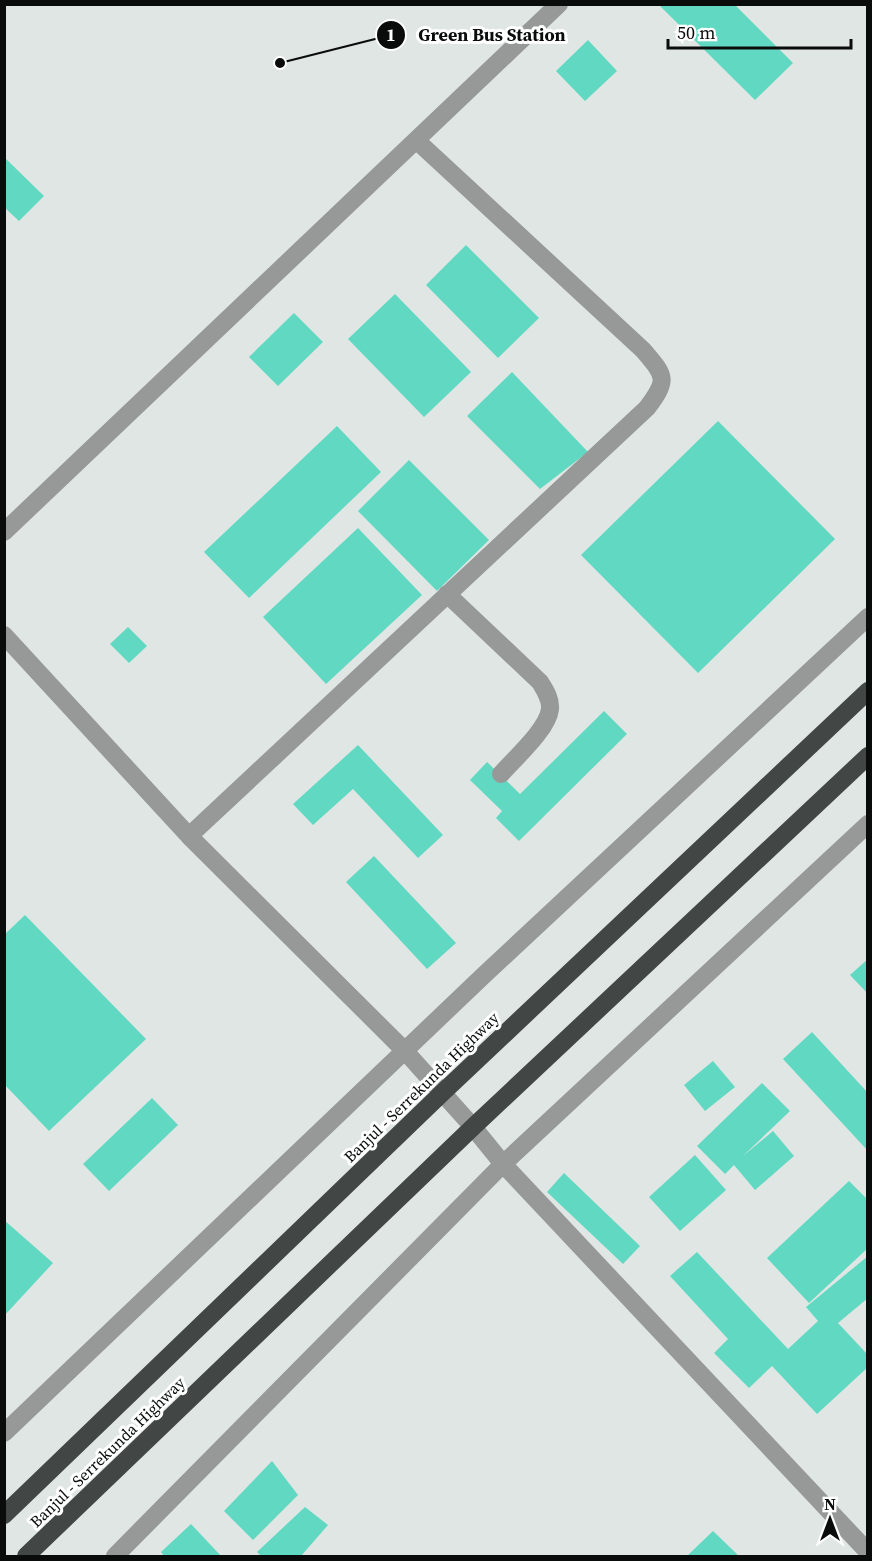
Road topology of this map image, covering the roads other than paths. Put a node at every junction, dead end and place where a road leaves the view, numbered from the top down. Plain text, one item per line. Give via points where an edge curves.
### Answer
1 (559, 4) edge
2 (416, 140) junction
3 (4, 532) edge
4 (447, 594) junction
5 (867, 616) edge
6 (4, 635) edge
7 (867, 691) edge
8 (867, 756) edge
9 (501, 774) dead end
10 (867, 824) edge
11 (189, 836) junction
12 (405, 1051) junction
13 (441, 1094) junction
14 (473, 1127) junction
15 (503, 1164) junction
16 (4, 1433) edge
17 (4, 1515) edge
18 (867, 1552) edge
19 (26, 1557) edge
20 (115, 1557) edge

1 - 2 street
2 - 3 street
2 - 4 street via 643,350 662,376 660,391 647,408
4 - 9 street via 540,682 548,696 550,707 544,723
4 - 11 street
5 - 12 street
6 - 11 street
7 - 13 highway, Banjul - Serrekunda Highway
8 - 14 highway, Banjul - Serrekunda Highway
10 - 15 street
11 - 12 street
12 - 13 street
12 - 16 street
13 - 14 street
13 - 17 highway, Banjul - Serrekunda Highway
14 - 15 street
14 - 19 highway, Banjul - Serrekunda Highway
15 - 18 street
15 - 20 street

